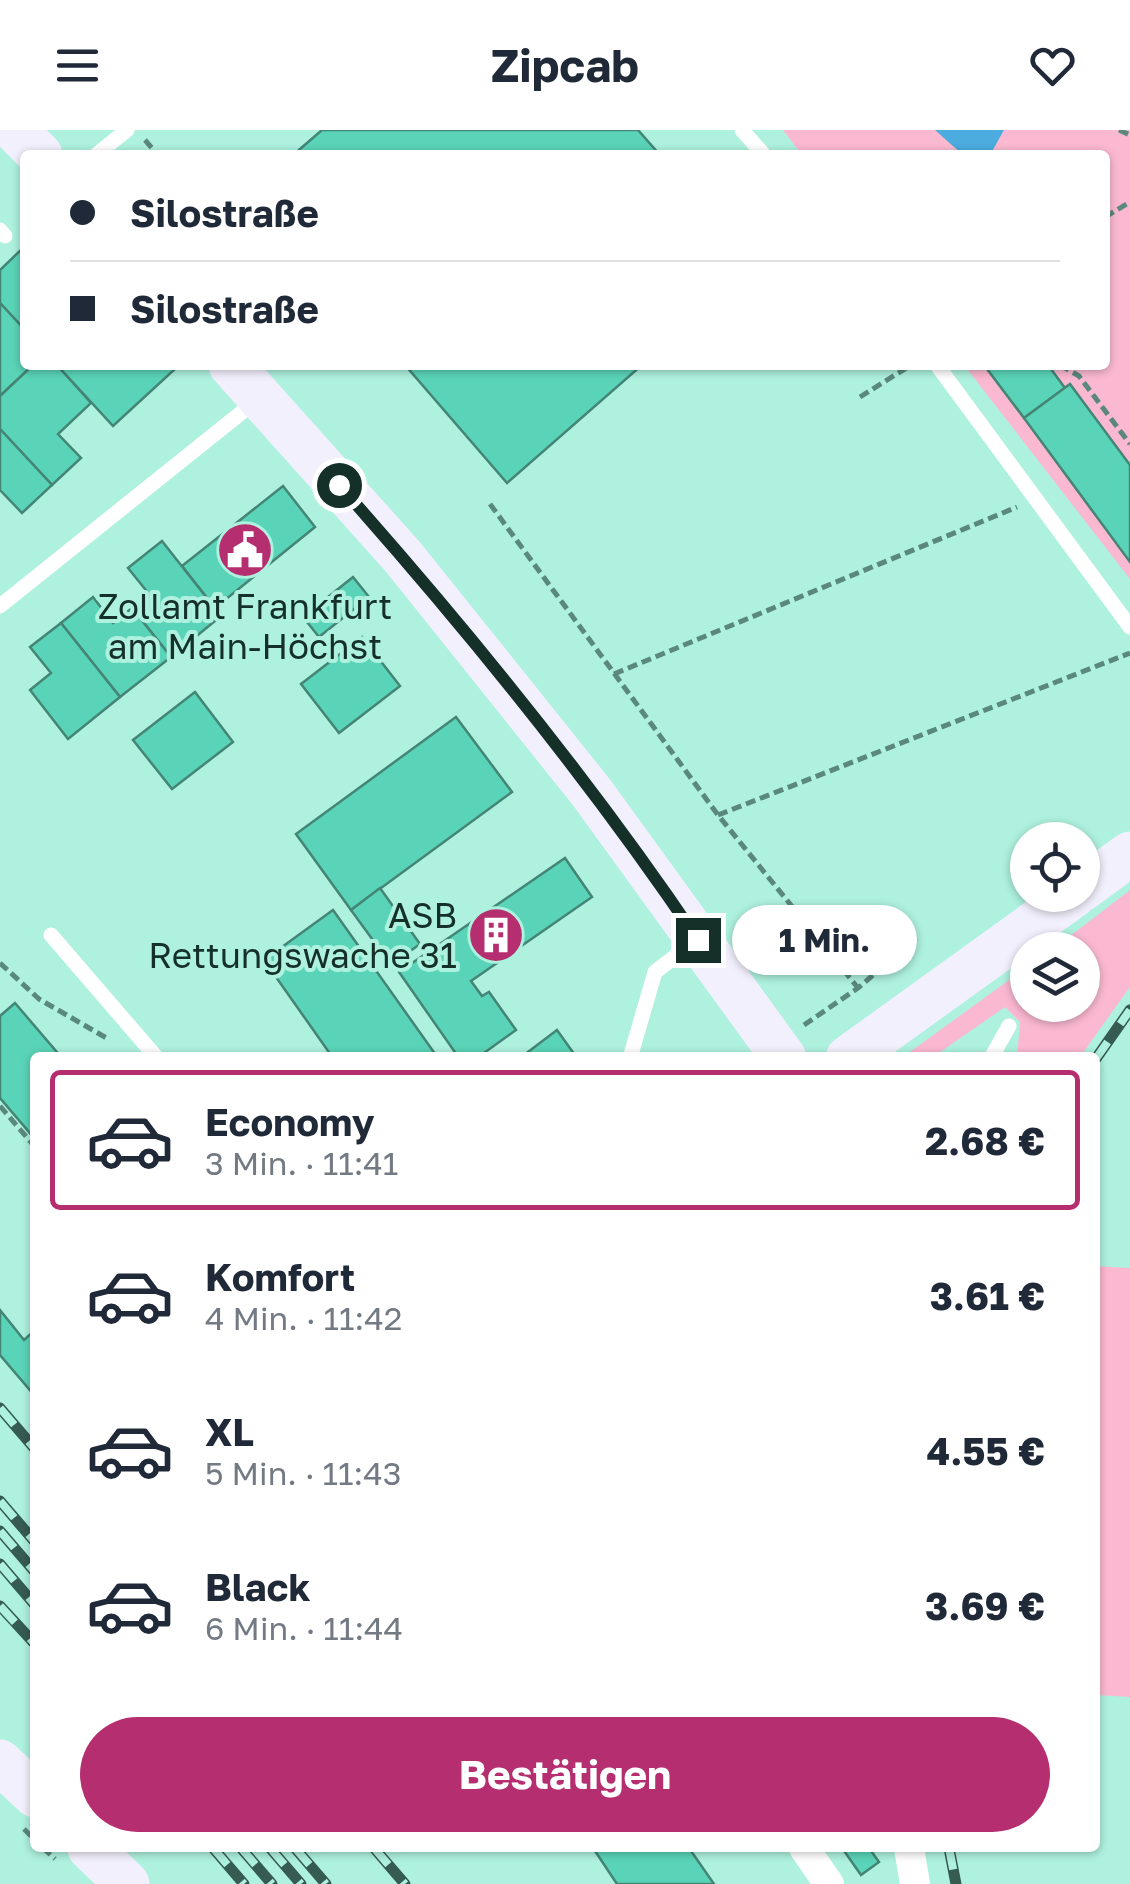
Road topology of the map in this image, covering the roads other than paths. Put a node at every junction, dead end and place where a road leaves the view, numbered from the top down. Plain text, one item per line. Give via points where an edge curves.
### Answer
1 (16, 130) edge
2 (126, 130) edge
3 (742, 130) edge
4 (35, 150) edge
5 (102, 150) edge
6 (760, 150) edge
7 (941, 370) edge
8 (246, 381) edge
9 (0, 606) edge
10 (1130, 628) edge
11 (1130, 854) edge
12 (1100, 875) edge
13 (1050, 912) edge
14 (51, 935) dead end
15 (698, 940) junction
16 (1009, 1026) dead end
17 (778, 1051) edge
18 (152, 1052) edge
19 (632, 1052) edge
20 (856, 1052) edge
21 (994, 1052) edge
22 (0, 1762) edge
23 (30, 1790) edge
24 (94, 1852) edge
25 (807, 1852) edge
26 (910, 1852) edge
27 (126, 1884) edge
28 (828, 1884) edge
29 (916, 1884) edge

1 - 4 main road
2 - 5 lane
3 - 6 lane
7 - 10 lane
8 - 9 lane
8 - 15 main road via 403,557 592,793
11 - 12 main road
13 - 20 main road
14 - 18 lane
15 - 17 main road
15 - 19 lane via 655,972
16 - 21 lane
22 - 23 main road
24 - 27 main road
25 - 28 street
26 - 29 street

